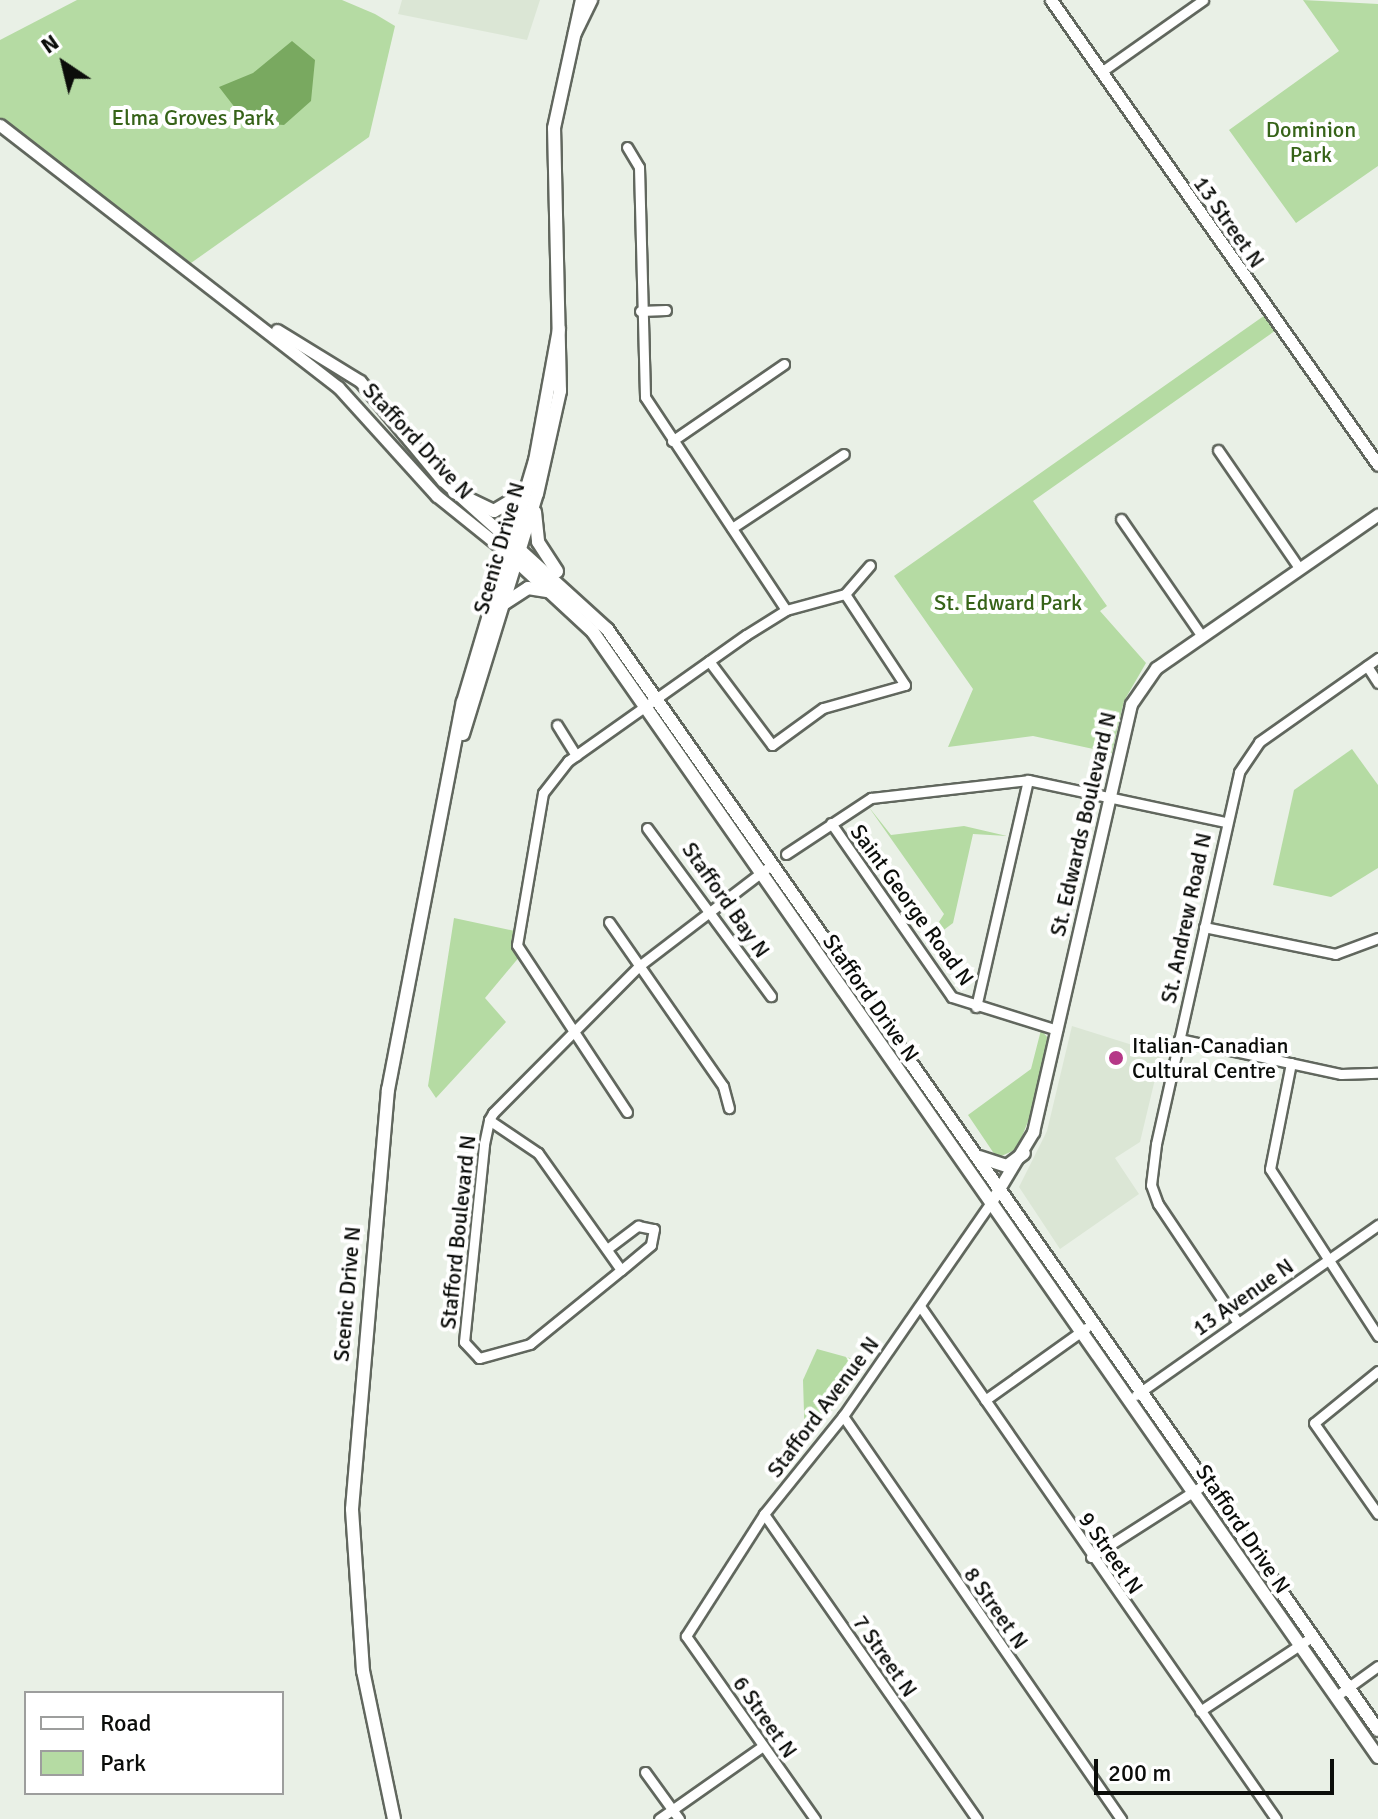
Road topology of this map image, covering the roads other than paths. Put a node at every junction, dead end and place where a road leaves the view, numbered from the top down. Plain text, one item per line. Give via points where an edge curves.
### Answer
1 (582, 0) edge
2 (591, 0) edge
3 (1051, 0) edge
4 (1203, 0) edge
5 (571, 39) junction
6 (1101, 72) junction
7 (0, 125) edge
8 (627, 147) dead end
9 (666, 310) dead end
10 (640, 311) junction
11 (263, 324) junction
12 (784, 364) dead end
13 (672, 441) junction
14 (1218, 450) dead end
15 (844, 454) dead end
16 (1378, 465) edge
17 (532, 490) junction
18 (454, 492) junction
19 (1378, 514) edge
20 (1121, 519) dead end
21 (732, 528) junction
22 (514, 551) junction
23 (870, 565) dead end
24 (1299, 568) junction
25 (566, 592) junction
26 (845, 594) junction
27 (786, 610) junction
28 (501, 613) junction
29 (1201, 635) junction
30 (1378, 658) edge
31 (709, 661) junction
32 (1367, 666) junction
33 (1378, 683) edge
34 (655, 699) junction
35 (644, 709) junction
36 (557, 725) dead end
37 (576, 755) junction
38 (449, 775) junction
39 (1028, 780) junction
40 (1111, 796) junction
41 (1225, 822) junction
42 (831, 823) junction
43 (647, 828) dead end
44 (786, 854) dead end
45 (765, 870) junction
46 (710, 909) junction
47 (609, 922) dead end
48 (1204, 927) junction
49 (1378, 938) edge
50 (639, 966) junction
51 (771, 996) dead end
52 (976, 1007) junction
53 (1057, 1030) junction
54 (571, 1033) junction
55 (1179, 1039) junction
56 (1291, 1063) junction
57 (1378, 1073) edge
58 (729, 1108) dead end
59 (627, 1112) dead end
60 (489, 1120) junction
61 (1024, 1153) junction
62 (976, 1155) junction
63 (1000, 1191) junction
64 (991, 1202) junction
65 (1378, 1225) edge
66 (607, 1249) junction
67 (1329, 1259) junction
68 (621, 1270) junction
69 (920, 1306) junction
70 (1094, 1322) junction
71 (1238, 1323) junction
72 (1082, 1331) junction
73 (1378, 1336) edge
74 (1378, 1371) edge
75 (1134, 1395) junction
76 (985, 1400) junction
77 (843, 1416) junction
78 (1198, 1489) junction
79 (764, 1514) junction
80 (1378, 1514) edge
81 (1091, 1557) junction
82 (686, 1636) joint
83 (1312, 1637) junction
84 (1299, 1646) junction
85 (1378, 1666) edge
86 (1348, 1688) junction
87 (1335, 1697) junction
88 (1200, 1711) junction
89 (1378, 1730) edge
90 (763, 1746) junction
91 (1378, 1757) edge
92 (645, 1772) dead end
93 (672, 1809) junction
94 (394, 1819) edge
95 (659, 1819) edge
96 (679, 1819) edge
97 (815, 1819) edge
98 (977, 1819) edge
99 (1121, 1819) edge
100 (1276, 1819) edge

1 - 5 main road, Scenic Drive N
2 - 5 main road, Scenic Drive N
3 - 6 street, 13 Street N
4 - 6 street
5 - 17 main road, Scenic Drive N via 554,128 560,391
6 - 16 street, 13 Street N
7 - 11 street, Stafford Drive N
8 - 10 street via 639,167
9 - 10 street
10 - 13 street via 645,397
11 - 18 street, Stafford Drive N via 360,381
11 - 22 street, Stafford Drive N via 356,403 437,496
12 - 13 street
13 - 21 street
14 - 24 street
15 - 21 street
17 - 18 main road via 494,511
17 - 22 main road, Scenic Drive N
17 - 25 main road via 538,542
18 - 22 street, Stafford Drive N
19 - 24 street, St. Edwards Boulevard N
20 - 29 street
21 - 27 street
22 - 25 main road, Stafford Drive N
22 - 28 main road, Scenic Drive N
22 - 38 main road, Scenic Drive N
23 - 26 street
24 - 29 street, St. Edwards Boulevard N
25 - 28 main road via 525,589 508,597
25 - 34 main road, Stafford Drive N
25 - 35 main road, Stafford Drive N
26 - 27 street
26 - 31 street via 905,685 823,708 772,745
27 - 31 street
28 - 38 main road, Scenic Drive N
29 - 40 street, St. Edwards Boulevard N via 1156,668 1131,704
30 - 32 street, St. Andrew Road N
31 - 34 street
32 - 33 street
32 - 41 street, St. Andrew Road N via 1259,742 1239,772
34 - 35 street
34 - 45 main road, Stafford Drive N
35 - 37 street
35 - 45 main road, Stafford Drive N
36 - 37 street
37 - 54 street via 539,803 515,931 525,965
38 - 94 main road, Scenic Drive N via 388,1090 353,1464 357,1627
39 - 40 street
39 - 42 street via 871,798
39 - 52 street
40 - 41 street
40 - 53 street, St. Edwards Boulevard N
41 - 48 street, St. Andrew Road N
42 - 44 street
42 - 52 street, Saint George Road N via 952,997
43 - 46 street, Stafford Bay N
45 - 46 street, Stafford Boulevard N
45 - 62 main road, Stafford Drive N
45 - 64 main road, Stafford Drive N
46 - 50 street, Stafford Boulevard N
46 - 51 street, Stafford Bay N
47 - 50 street
48 - 49 street via 1335,954
48 - 55 street, St. Andrew Road N
50 - 54 street, Stafford Boulevard N
50 - 58 street via 723,1086
52 - 53 street, Saint George Road N
53 - 61 street, St. Edwards Boulevard N
54 - 59 street
54 - 60 street, Stafford Boulevard N
55 - 56 street
55 - 71 street, St. Andrew Road N via 1151,1185
56 - 57 street
56 - 67 street via 1270,1169
60 - 66 street, Stafford Boulevard N via 538,1153
60 - 68 street, Stafford Boulevard N via 465,1351 479,1358 521,1349
61 - 62 main road via 998,1167
61 - 63 street, St. Edwards Boulevard N
62 - 63 main road, Stafford Drive N
63 - 64 street, St. Edwards Boulevard N
63 - 70 main road, Stafford Drive N
64 - 69 street, Stafford Avenue N
64 - 72 main road, Stafford Drive N
65 - 67 street, 13 Avenue N
66 - 68 street, Stafford Boulevard N
66 - 68 street, Stafford Boulevard N via 638,1226 654,1229 651,1245
67 - 71 street, 13 Avenue N
67 - 73 street
69 - 76 street, 9 Street N
69 - 77 street, Stafford Avenue N
70 - 72 street
70 - 75 main road, Stafford Drive N
71 - 75 street, 13 Avenue N
72 - 75 main road, Stafford Drive N
72 - 76 street
74 - 80 street via 1314,1419
75 - 78 main road, Stafford Drive N
76 - 81 street, 9 Street N
77 - 79 street, Stafford Avenue N
77 - 99 street, 8 Street N
78 - 81 street
78 - 83 main road, Stafford Drive N
78 - 84 main road, Stafford Drive N
79 - 82 street, Stafford Avenue N
79 - 98 street, 7 Street N
81 - 88 street, 9 Street N
82 - 90 street, 6 Street N
83 - 84 street
83 - 86 main road, Stafford Drive N
84 - 87 main road, Stafford Drive N
84 - 88 street
85 - 86 street
86 - 87 street
86 - 89 main road, Stafford Drive N
87 - 91 main road, Stafford Drive N
88 - 100 street, 9 Street N
90 - 93 street
90 - 97 street, 6 Street N
92 - 93 street
93 - 95 street
93 - 96 street

